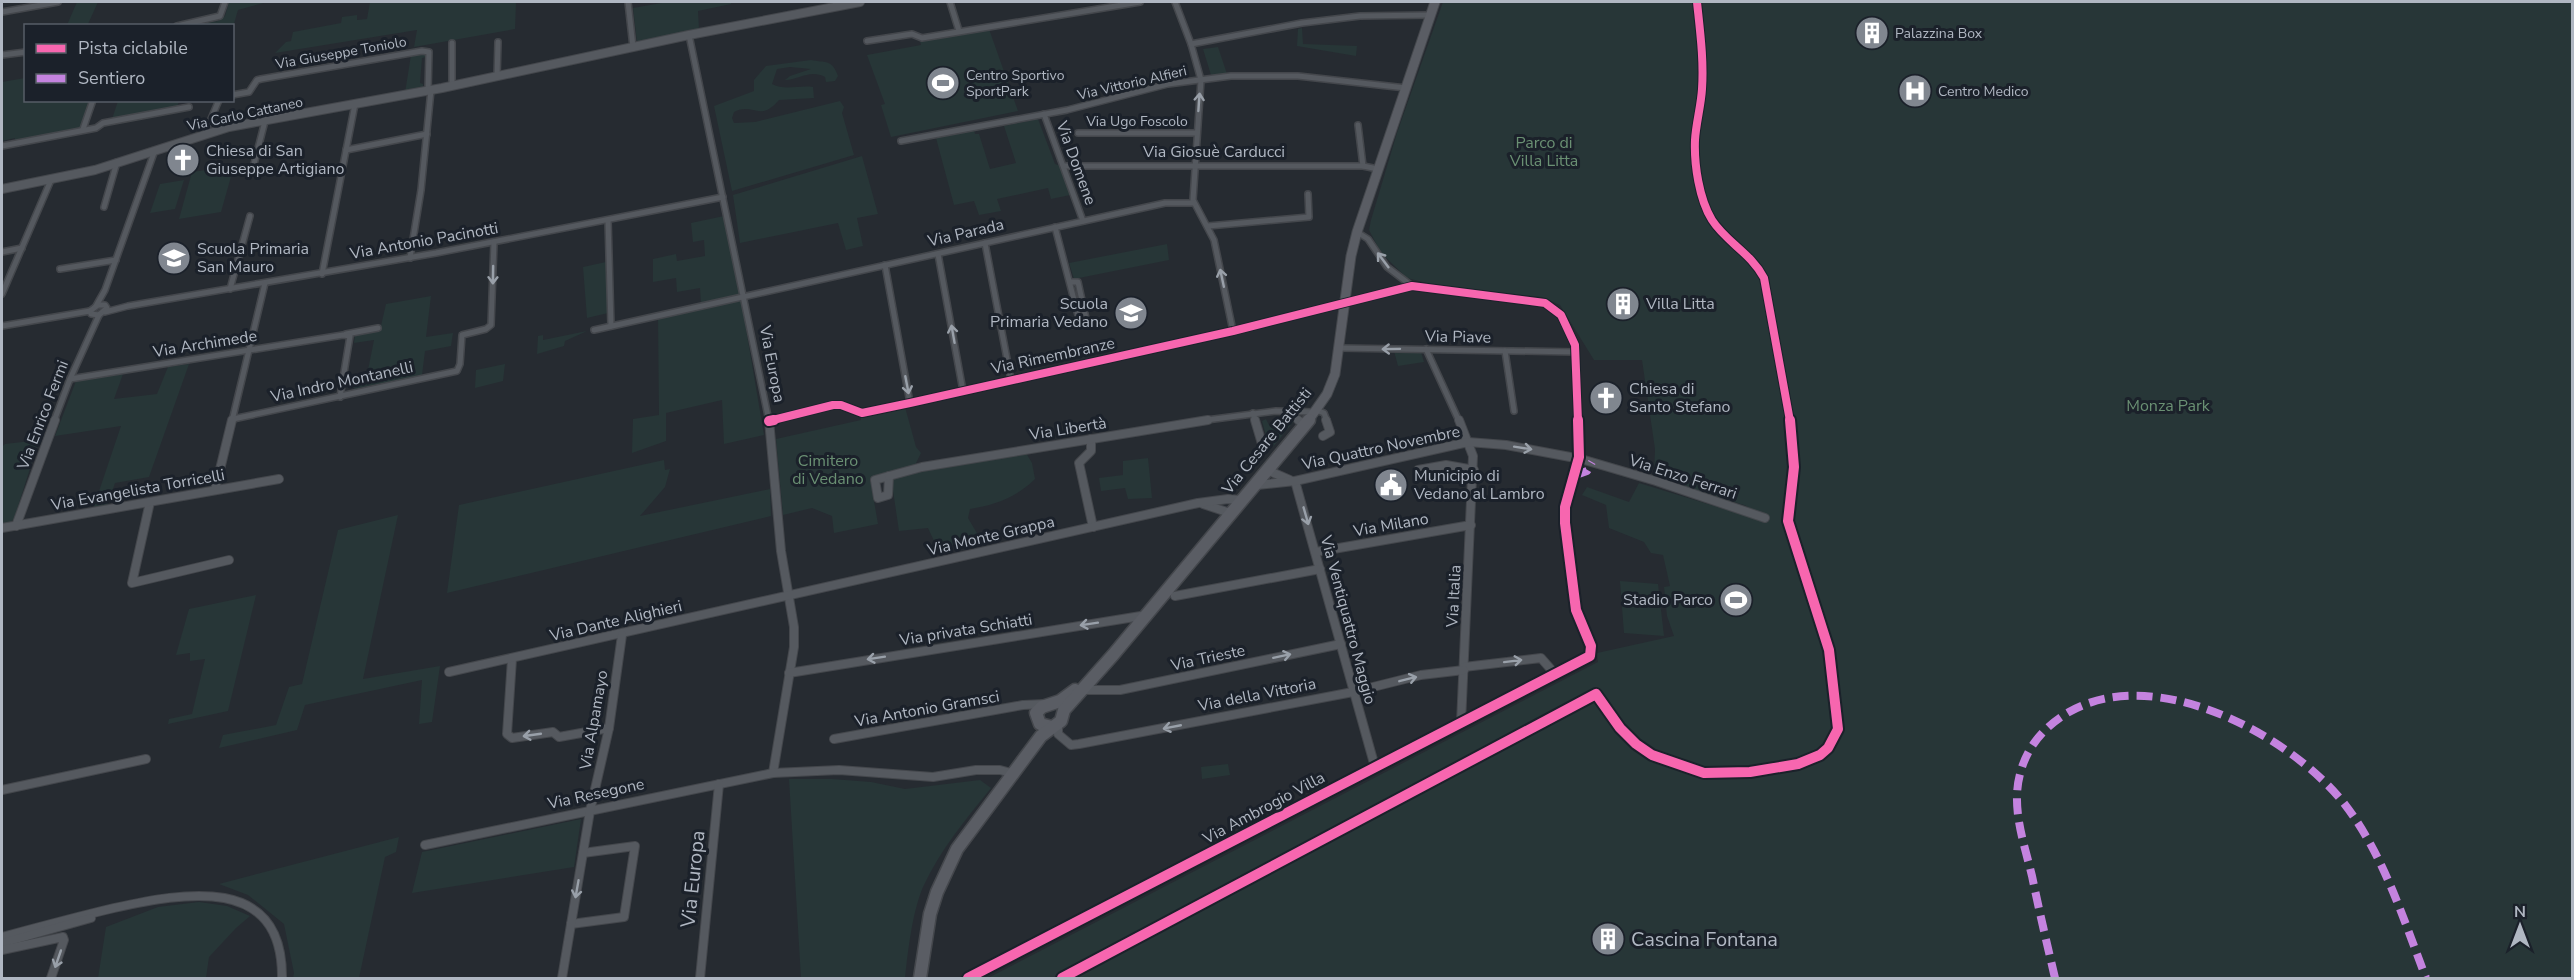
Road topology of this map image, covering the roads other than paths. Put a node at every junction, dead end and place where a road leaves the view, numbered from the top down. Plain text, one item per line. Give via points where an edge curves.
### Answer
1 (58, 2) edge
2 (225, 2) edge
3 (628, 2) edge
4 (860, 2) edge
5 (950, 2) edge
6 (1140, 2) edge
7 (1175, 2) edge
8 (1435, 2) edge
9 (830, 4) edge
10 (2, 12) edge
11 (1430, 15) junction
12 (187, 24) edge
13 (959, 32) junction
14 (689, 35) junction
15 (867, 41) dead end
16 (498, 42) dead end
17 (452, 43) dead end
18 (1191, 44) junction
19 (633, 47) junction
20 (24, 51) edge
21 (2, 56) edge
22 (497, 77) junction
23 (1201, 80) junction
24 (452, 86) junction
25 (1406, 88) junction
26 (429, 91) junction
27 (234, 96) edge
28 (92, 102) edge
29 (218, 102) edge
30 (355, 104) junction
31 (189, 107) dead end
32 (1044, 114) junction
33 (265, 121) junction
34 (1358, 125) dead end
35 (83, 129) junction
36 (205, 133) junction
37 (1078, 133) dead end
38 (1197, 133) junction
39 (427, 134) junction
40 (902, 141) dead end
41 (2, 146) edge
42 (155, 150) junction
43 (346, 150) junction
44 (117, 162) junction
45 (1064, 166) junction
46 (1195, 166) junction
47 (1363, 166) junction
48 (253, 168) dead end
49 (1378, 169) junction
50 (51, 180) junction
51 (2, 189) edge
52 (1308, 194) dead end
53 (723, 197) junction
54 (1194, 203) junction
55 (104, 207) dead end
56 (250, 216) dead end
57 (608, 220) junction
58 (1083, 221) junction
59 (1208, 225) junction
60 (1055, 227) junction
61 (1357, 232) junction
62 (494, 242) junction
63 (985, 243) junction
64 (22, 248) junction
65 (2, 252) edge
66 (938, 254) junction
67 (410, 258) junction
68 (116, 260) junction
69 (885, 265) junction
70 (60, 269) dead end
71 (322, 274) junction
72 (1070, 282) junction
73 (265, 283) junction
74 (1412, 286) junction
75 (230, 289) junction
76 (105, 290) junction
77 (1346, 292) junction
78 (2, 294) edge
79 (1372, 296) junction
80 (743, 297) junction
81 (1344, 305) junction
82 (96, 306) junction
83 (104, 309) junction
84 (90, 311) junction
85 (2, 326) edge
86 (611, 326) junction
87 (378, 328) dead end
88 (594, 330) dead end
89 (1233, 332) junction
90 (344, 334) junction
91 (1340, 348) junction
92 (1426, 349) junction
93 (248, 350) junction
94 (1505, 351) junction
95 (1576, 352) junction
96 (70, 379) junction
97 (1011, 381) junction
98 (963, 392) junction
99 (340, 397) junction
100 (910, 403) junction
101 (1276, 411) junction
102 (1315, 411) junction
103 (1514, 411) dead end
104 (1253, 413) junction
105 (233, 419) junction
106 (768, 421) junction
107 (1305, 425) junction
108 (1323, 436) dead end
109 (1091, 439) junction
110 (1468, 442) junction
111 (1263, 447) dead end
112 (1579, 458) junction
113 (1592, 462) joint
114 (1267, 470) junction
115 (1418, 470) dead end
116 (1474, 470) junction
117 (889, 476) dead end
118 (279, 479) dead end
119 (1295, 481) junction
120 (1254, 485) junction
121 (215, 490) junction
122 (1241, 500) junction
123 (150, 502) junction
124 (1198, 503) junction
125 (1230, 513) junction
126 (1765, 518) dead end
127 (1471, 525) junction
128 (16, 526) junction
129 (1093, 527) junction
130 (2, 528) edge
131 (1316, 552) junction
132 (229, 560) dead end
133 (1320, 569) junction
134 (790, 595) junction
135 (1175, 596) dead end
136 (1147, 615) junction
137 (622, 635) junction
138 (1341, 644) junction
139 (512, 658) junction
140 (1464, 668) junction
141 (449, 672) dead end
142 (789, 673) junction
143 (1555, 674) junction
144 (1083, 687) junction
145 (1353, 692) junction
146 (1023, 705) junction
147 (1055, 705) junction
148 (1461, 723) junction
149 (1048, 727) junction
150 (609, 728) junction
151 (834, 739) dead end
152 (146, 759) dead end
153 (1375, 767) junction
154 (773, 773) junction
155 (1015, 774) junction
156 (719, 784) junction
157 (2, 790) edge
158 (590, 811) junction
159 (425, 845) dead end
160 (583, 853) junction
161 (151, 901) junction
162 (571, 924) junction
163 (2, 937) edge
164 (2, 943) edge
165 (2, 950) edge
166 (51, 978) edge
167 (282, 978) edge
168 (562, 978) edge
169 (700, 978) edge
170 (920, 978) edge
171 (968, 978) edge

1 - 10 street
2 - 12 street via 223,12 213,19
3 - 19 street
4 - 9 street, Via Carlo Cattaneo
5 - 13 street
6 - 13 street
7 - 18 street
8 - 11 main road, Via Cesare Battisti
9 - 14 street, Via Carlo Cattaneo
11 - 18 street via 1360,16
11 - 25 main road, Via Cesare Battisti
13 - 15 street
14 - 19 street, Via Carlo Cattaneo
14 - 53 street, Via Europa
16 - 22 street
17 - 24 street
18 - 23 street
19 - 22 street, Via Carlo Cattaneo
20 - 21 street
22 - 24 street, Via Carlo Cattaneo
23 - 25 street, Via Vittorio Alfieri via 1298,76
23 - 32 street, Via Vittorio Alfieri via 1168,84
38 -> 23 street
24 - 26 street, Via Carlo Cattaneo
25 - 49 main road, Via Cesare Battisti
26 - 27 street, Via Giuseppe Toniolo via 429,52 422,51 257,80 249,92
26 - 30 street, Via Carlo Cattaneo
26 - 39 street
28 - 35 street
29 - 36 street
30 - 33 street, Via Carlo Cattaneo
30 - 43 street
31 - 35 street
32 - 40 street, Via Vittorio Alfieri
32 - 45 street, Via Domene
33 - 36 street, Via Carlo Cattaneo
33 - 48 street
34 - 47 street
35 - 41 street
36 - 42 street, Via Carlo Cattaneo
37 - 38 street, Via Ugo Foscolo
38 - 46 street
39 - 43 street
39 - 67 street
42 - 44 street, Via Carlo Cattaneo
42 - 68 street, Via Enrico Fermi
43 - 71 street
44 - 50 street, Via Carlo Cattaneo
44 - 55 street
45 - 46 street, Via Giosuè Carducci
45 - 58 street, Via Domene
46 - 47 street, Via Giosuè Carducci
46 - 54 street
47 - 49 street, Via Giosuè Carducci
49 - 61 main road, Via Cesare Battisti
50 - 51 street, Via Carlo Cattaneo
50 - 64 street
52 - 59 street via 1309,217
53 - 57 street, Via Antonio Pacinotti
53 - 80 street, Via Europa
54 - 58 street, Via Parada via 1165,204
54 - 59 street
56 - 75 street
57 - 62 street, Via Antonio Pacinotti
57 - 86 street
58 - 60 street, Via Parada
89 -> 59 street
60 - 63 street, Via Parada
60 - 72 street
74 -> 61 street via 1387,267 1368,239
61 - 77 main road, Via Cesare Battisti
62 - 67 street, Via Antonio Pacinotti
62 -> 99 street, Via Indro Montanelli via 489,328 462,335 457,371
63 - 66 street, Via Parada
63 - 97 street
64 - 65 street
64 - 78 street
66 - 69 street, Via Parada
98 -> 66 street
67 - 71 street, Via Antonio Pacinotti
68 - 70 street
68 - 76 street, Via Enrico Fermi
69 - 80 street, Via Parada
69 -> 100 street
71 - 73 street, Via Antonio Pacinotti
72 - 72 street via 1080,323 1087,323 1078,282
73 - 75 street, Via Antonio Pacinotti
73 - 93 street
74 - 79 street, Via Rimembranze
74 - 95 street via 1545,303 1561,315
75 - 83 street, Via Antonio Pacinotti
76 - 82 street, Via Enrico Fermi
76 - 83 street, Via Enrico Fermi
77 - 79 street
77 - 81 main road, Via Cesare Battisti
79 - 81 street, Via Rimembranze
80 - 86 street
80 - 106 street, Via Europa
81 - 89 street, Via Rimembranze
81 - 91 main road, Via Cesare Battisti
82 - 83 street, Via Antonio Pacinotti
82 - 84 street
83 - 84 street via 91,314
83 - 96 street, Via Enrico Fermi
84 - 85 street
86 - 88 street
87 - 90 street, Via Archimede
89 - 97 street, Via Rimembranze
90 - 93 street, Via Archimede
90 - 99 street via 350,336
92 -> 91 street, Via Piave
91 - 102 main road, Via Cesare Battisti via 1335,374
92 - 94 street, Via Piave
92 - 110 street, Via Italia
93 - 96 street, Via Archimede
93 - 105 street
94 - 95 street, Via Piave
94 - 103 street
95 - 112 street
96 - 128 street, Via Enrico Fermi
97 - 98 street, Via Rimembranze
98 - 100 street, Via Rimembranze
99 - 105 street, Via Indro Montanelli
100 - 106 street, Via Rimembranze via 862,413 836,405
101 - 102 street, Via Libertà
101 - 104 street, Via Libertà
101 - 107 street, Via Libertà via 1289,412
102 - 107 main road, Via Cesare Battisti
102 - 108 street via 1324,413 1328,421 1330,432
104 - 109 street, Via Libertà
104 - 111 street
105 - 121 street
106 - 134 street, Via Europa via 781,550
107 - 114 main road, Via Cesare Battisti
109 - 117 street, Via Libertà
109 - 129 street via 1093,448 1079,463
110 -> 112 street, Via Quattro Novembre
110 - 116 street, Via Italia
110 - 119 street, Via Quattro Novembre
112 - 113 street, Via Quattro Novembre
112 - 143 street, Via Ambrogio Villa via 1565,507 1566,523 1576,610 1592,652
113 - 126 street, Via Enzo Ferrari
114 - 119 street, Via Quattro Novembre
114 - 120 main road, Via Cesare Battisti
115 - 116 street via 1459,464
116 - 127 street, Via Italia
118 - 121 street, Via Evangelista Torricelli
119 - 120 street, Via Quattro Novembre
119 -> 131 street, Via Ventiquattro Maggio
120 - 122 main road, Via Cesare Battisti
121 - 123 street, Via Evangelista Torricelli
122 - 124 street, Via Monte Grappa
122 - 125 main road, Via Cesare Battisti
123 - 128 street, Via Evangelista Torricelli
123 - 132 street via 132,583
124 - 125 street, Via Monte Grappa
124 - 129 street, Via Monte Grappa
125 - 136 main road, Via Cesare Battisti
127 - 131 street, Via Milano
127 - 140 street, Via Italia
128 - 130 street, Via Evangelista Torricelli
129 - 134 street, Via Monte Grappa
131 - 133 street, Via Ventiquattro Maggio
133 - 135 street
133 - 138 street, Via Ventiquattro Maggio
134 - 137 street, Via Dante Alighieri
134 - 142 street, Via Europa via 794,627
136 -> 142 street, Via privata Schiatti
136 - 144 main road, Via Cesare Battisti
137 - 139 street, Via Dante Alighieri
137 - 150 street, Via Alpamayo
144 -> 138 street, Via Trieste via 1120,690
138 - 145 street, Via Ventiquattro Maggio
139 - 141 street, Via Dante Alighieri
150 -> 139 street via 559,737 554,732 512,738 507,734
140 -> 143 street, Via della Vittoria via 1541,658
145 -> 140 street, Via della Vittoria
140 - 148 street, Via Italia
142 - 154 street, Via Europa
143 - 148 street, Via Ambrogio Villa
144 - 147 main road, Via Cesare Battisti
145 -> 149 street, Via della Vittoria via 1071,745
145 - 153 street, Via Ventiquattro Maggio
146 - 147 street, Via Antonio Gramsci
146 - 149 street
146 - 151 street, Via Antonio Gramsci
147 - 149 main road, Via Cesare Battisti via 1064,718
147 - 149 main road, Via Cesare Battisti via 1039,709
148 - 153 street, Via Ambrogio Villa
149 - 155 main road, Via Cesare Battisti
150 - 158 street, Via Alpamayo
152 - 157 street
153 - 171 street, Via Ambrogio Villa
154 - 155 street, Via Resegone via 839,770 933,777 1000,770
154 - 156 street, Via Resegone
155 - 170 main road, Via Cesare Battisti via 973,825 947,868 930,914
156 - 158 street, Via Resegone
156 - 169 street, Via Europa
158 - 159 street, Via Resegone
158 - 160 street, Via Alpamayo
160 -> 162 street, Via Alpamayo
160 - 162 street via 635,846 624,918
161 - 163 street
161 - 164 street
161 - 167 street via 198,894 238,901 259,915 278,939
162 - 168 street, Via Alpamayo
165 -> 166 street via 63,937

